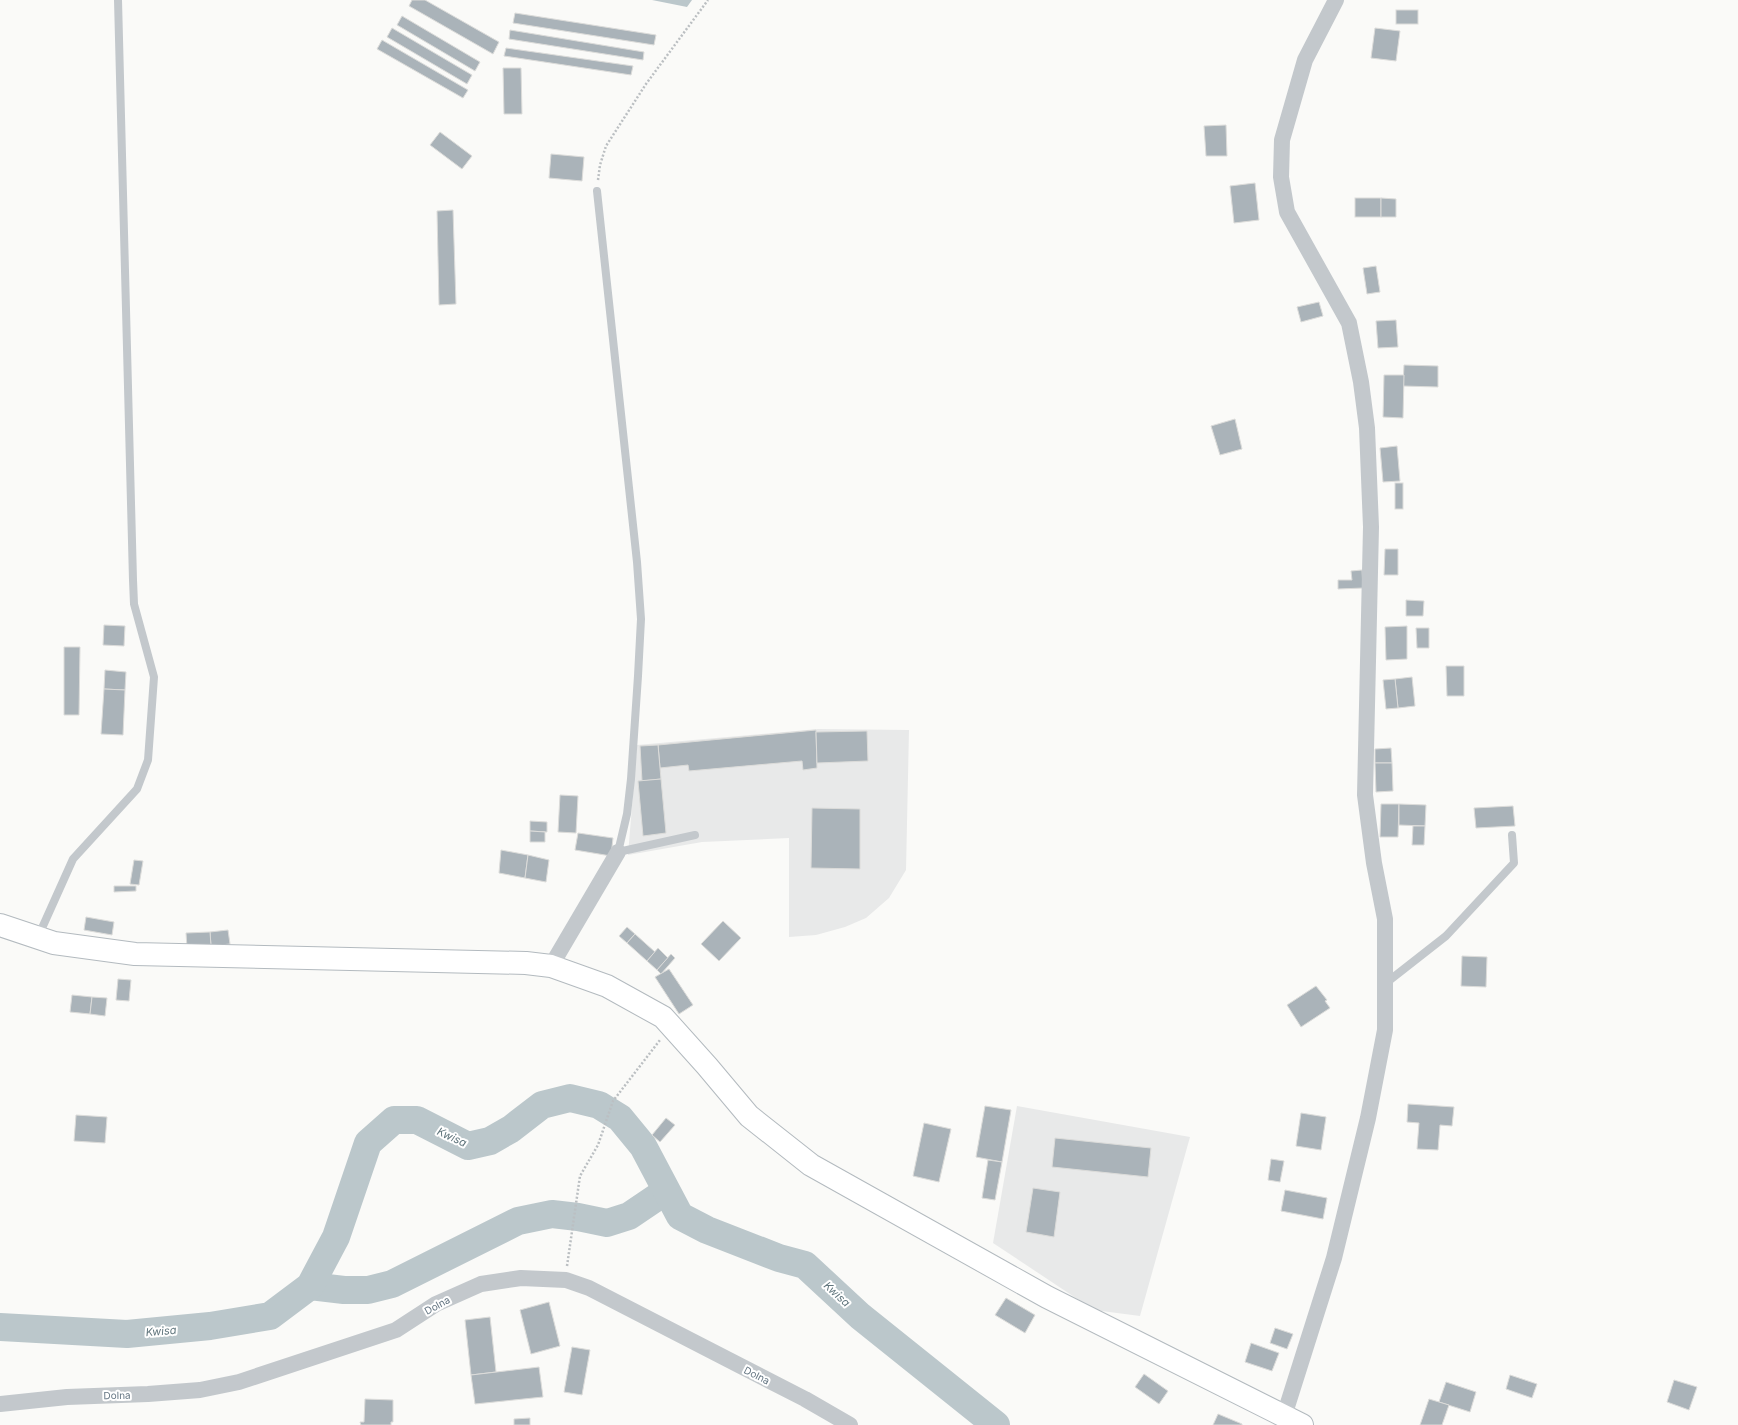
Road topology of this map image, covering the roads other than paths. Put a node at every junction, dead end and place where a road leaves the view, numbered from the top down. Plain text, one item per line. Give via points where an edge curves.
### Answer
1 (118, 0) edge
2 (1336, 0) edge
3 (597, 190) road end
4 (695, 834) dead end
5 (1512, 835) dead end
6 (618, 852) junction
7 (0, 925) edge
8 (37, 938) junction
9 (551, 966) junction
10 (1386, 983) junction
11 (0, 1404) edge
12 (1293, 1421) edge
13 (850, 1425) edge

1 - 8 lane via 134,604 154,677 148,760 137,789 73,859
2 - 10 street via 1301,75 1282,140 1281,177 1287,212 1349,323 1362,389 1367,428 1371,527 1365,795 1385,919
3 - 6 lane via 641,619 631,779 627,814
4 - 6 lane
5 - 10 lane via 1514,863 1446,936
6 - 9 street
7 - 8 main road
8 - 9 main road via 54,944 135,954 526,963
9 - 12 main road via 607,986 663,1018 749,1116 811,1164 1047,1297
10 - 12 street via 1385,1030 1366,1125
11 - 13 street, Dolna via 67,1397 192,1391 239,1382 396,1330 436,1304 481,1284 520,1278 566,1280 588,1288 805,1399

